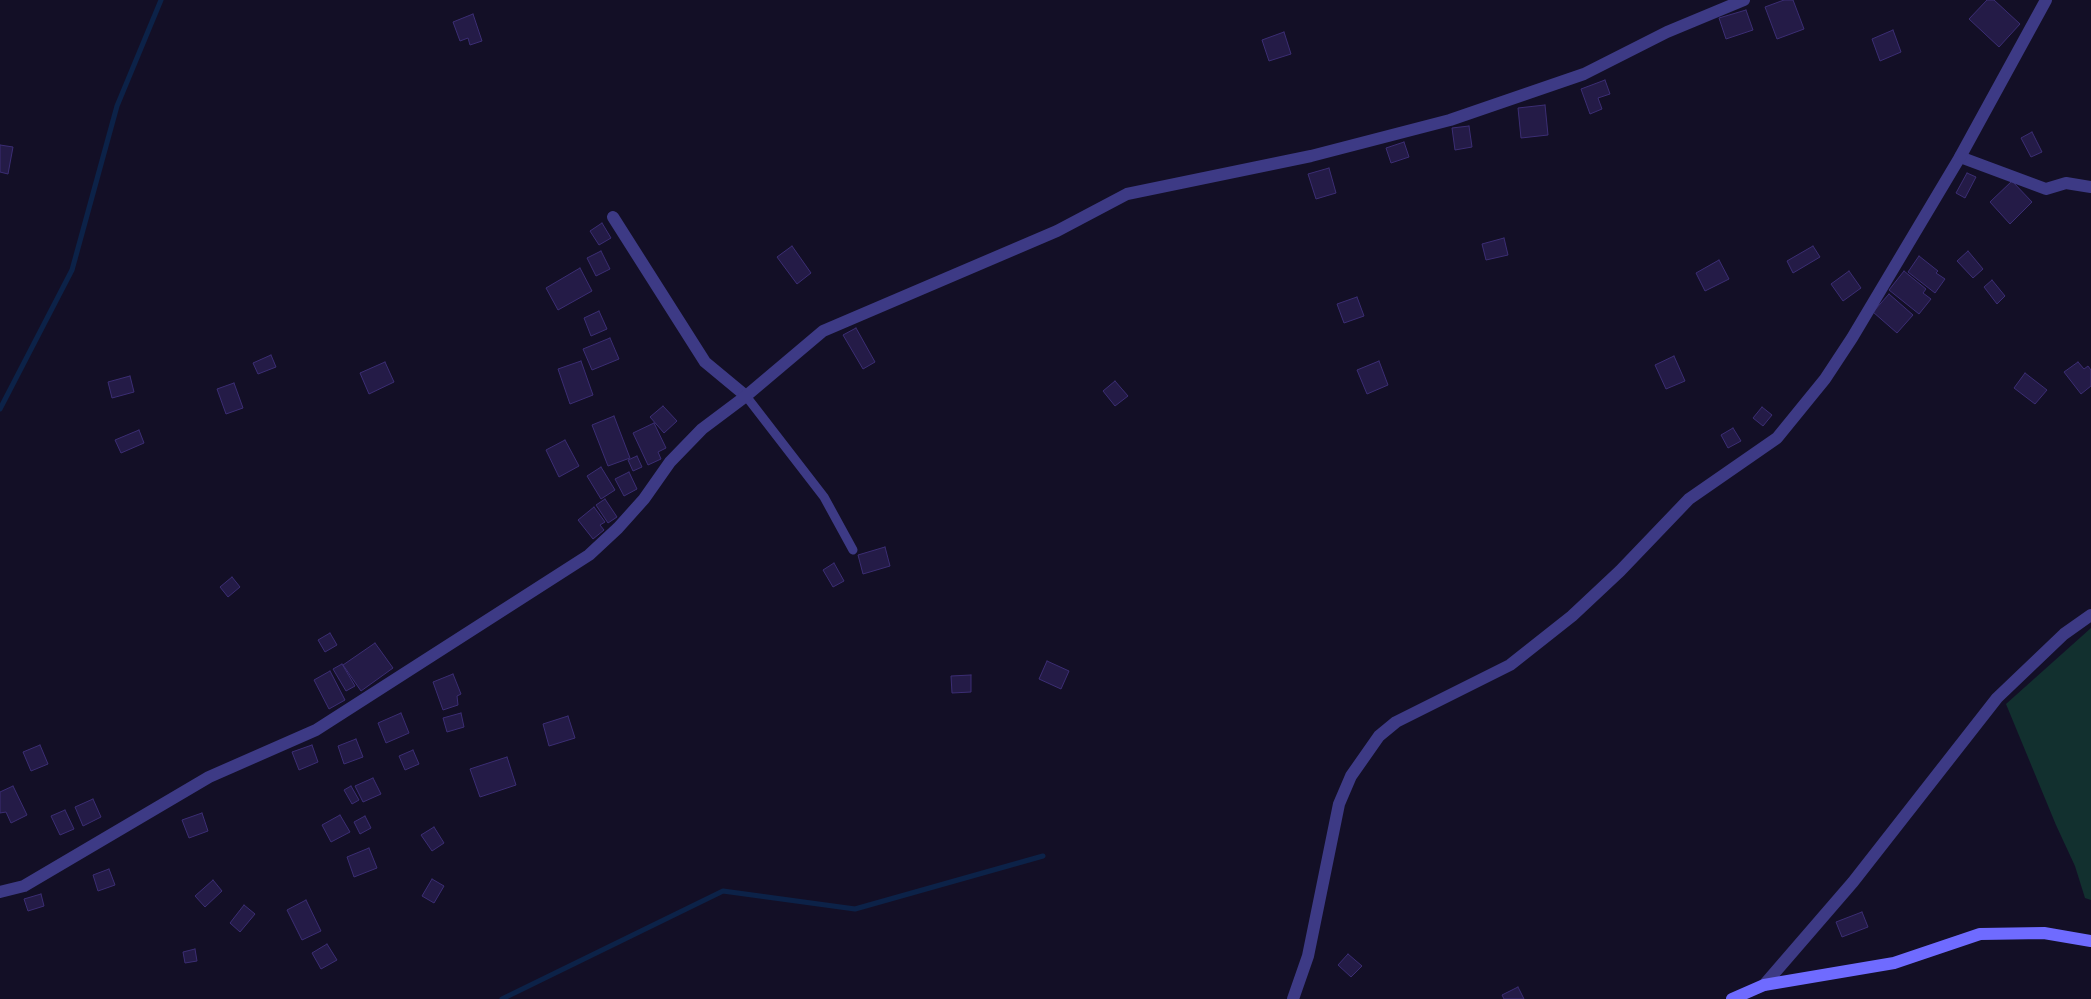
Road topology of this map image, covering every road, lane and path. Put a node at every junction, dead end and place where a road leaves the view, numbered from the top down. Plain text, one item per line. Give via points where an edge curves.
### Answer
1 (1744, 0) edge
2 (2046, 0) edge
3 (1960, 157) junction
4 (2091, 187) edge
5 (613, 218) dead end
6 (746, 396) junction
7 (853, 550) dead end
8 (2091, 615) edge
9 (0, 892) edge
10 (2091, 941) edge
11 (1764, 985) junction
12 (1293, 999) edge
13 (1732, 999) edge

1 - 6 street via 1676,28 1584,74 1450,120 1311,156 1127,194 1057,231 823,331
2 - 3 street
3 - 4 street via 2046,189 2066,184
3 - 12 street via 1852,338 1777,438 1689,499 1572,616 1510,664 1396,722 1379,736 1351,776 1339,804 1308,956
5 - 6 street via 705,362
6 - 7 lane via 824,497
6 - 9 street via 702,429 670,462 618,528 589,555 316,730 209,777 24,886
8 - 11 street via 2064,634 1997,698 1853,882
10 - 11 main road via 2044,933 1980,934 1894,963
11 - 13 main road

